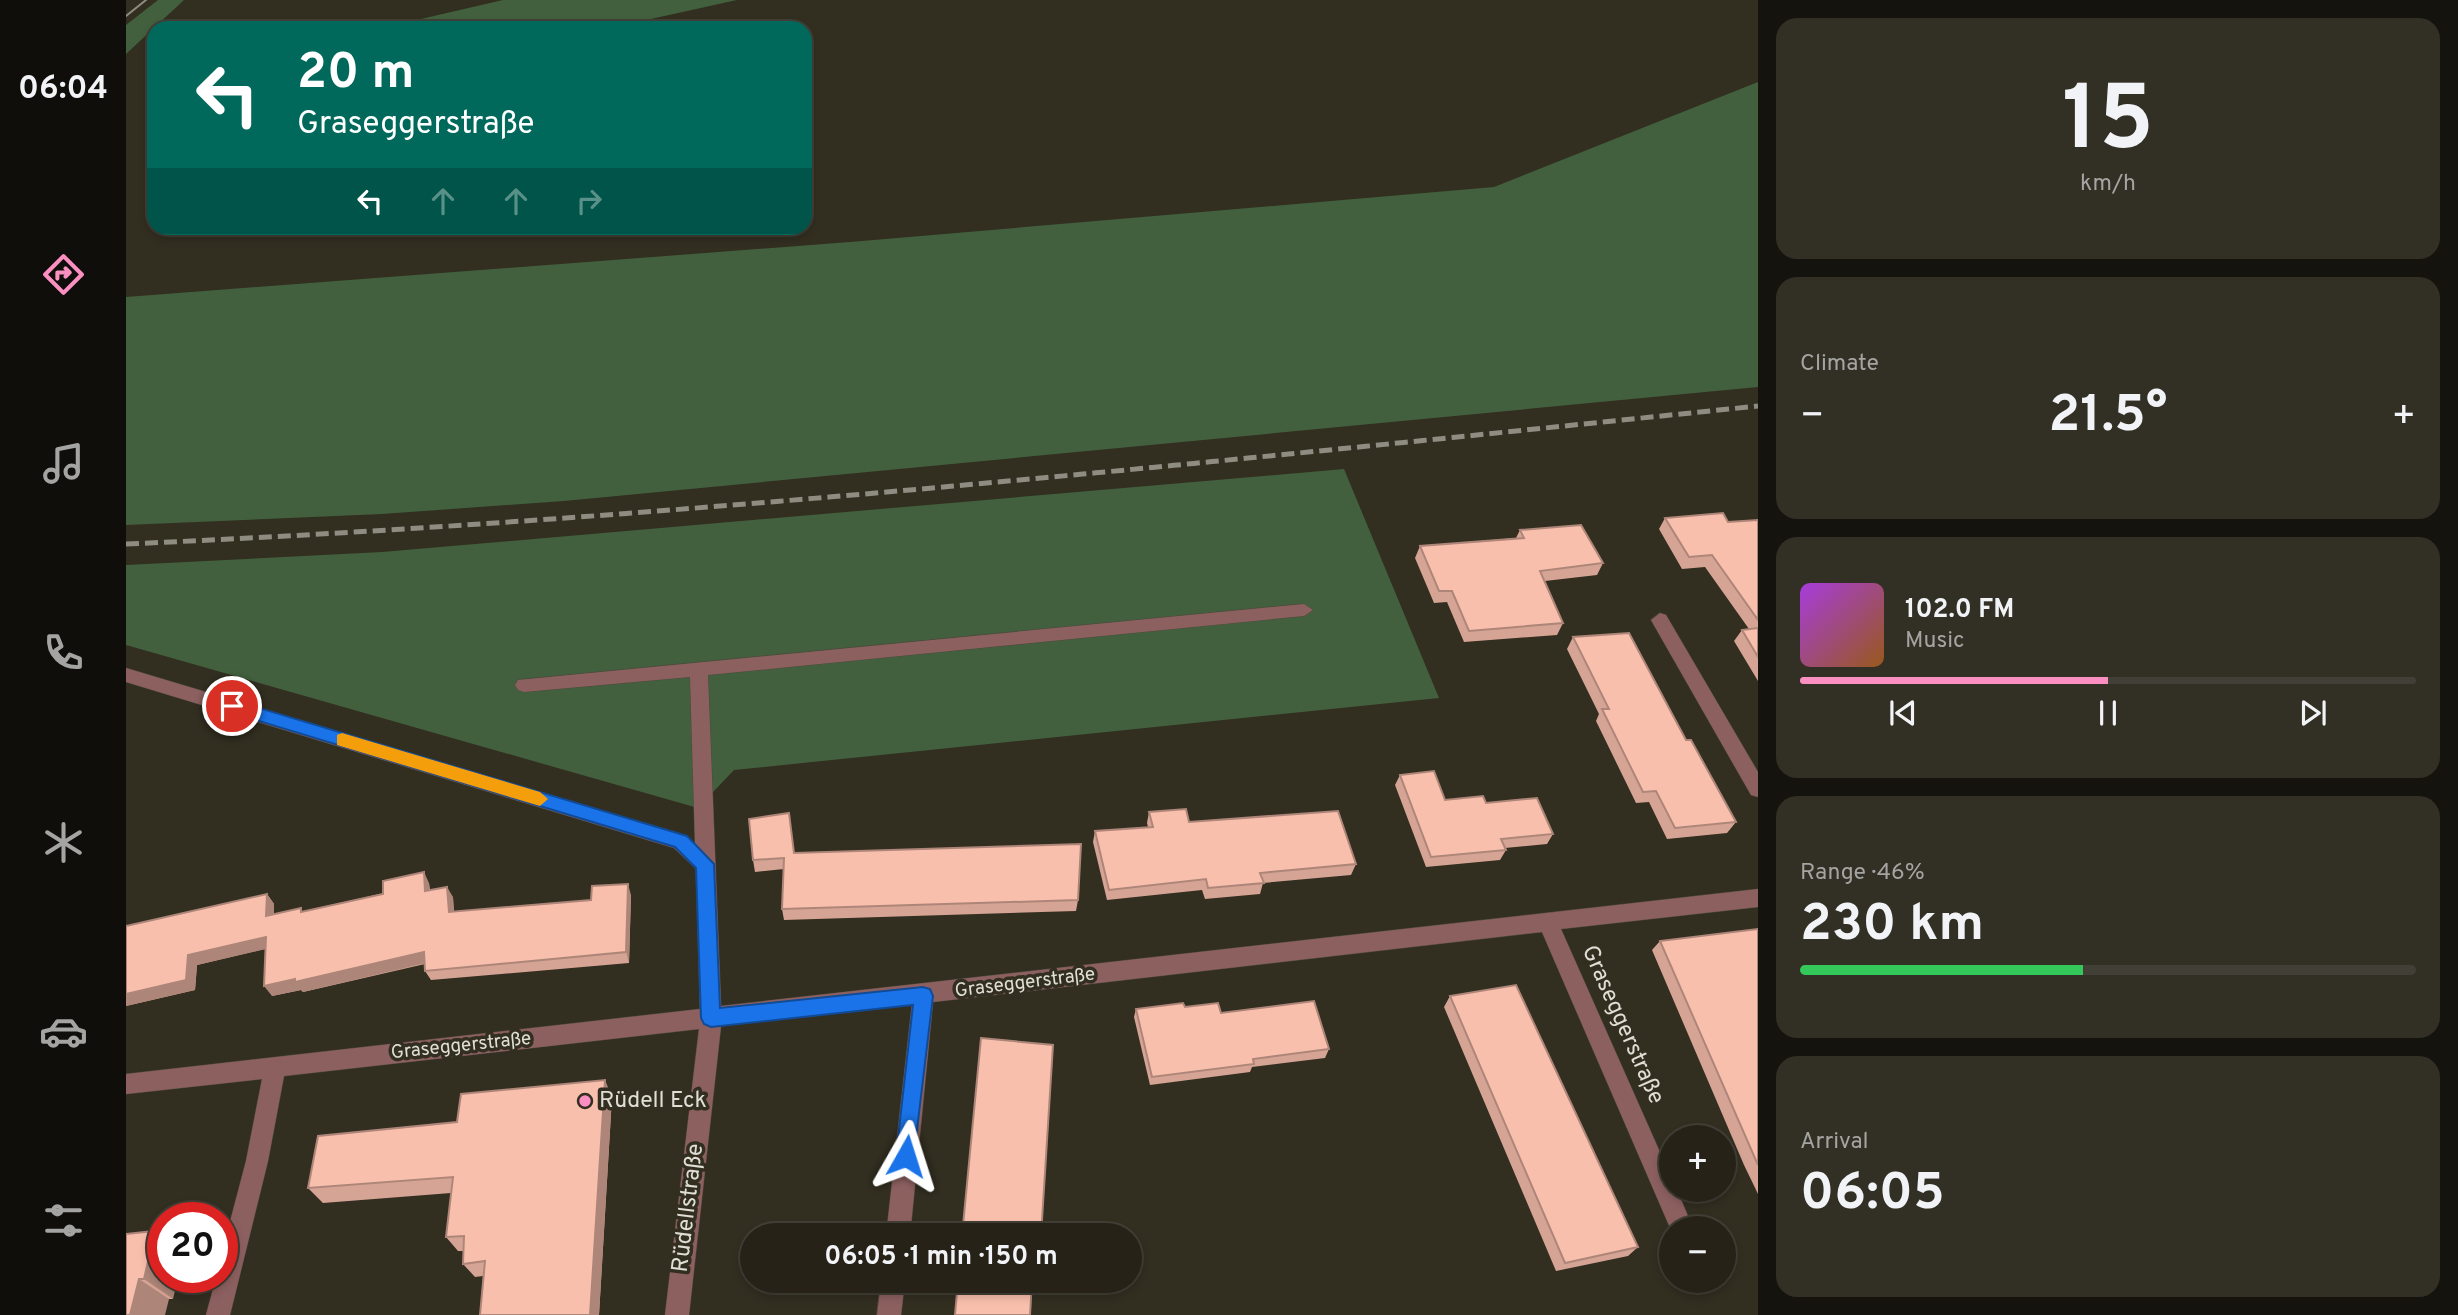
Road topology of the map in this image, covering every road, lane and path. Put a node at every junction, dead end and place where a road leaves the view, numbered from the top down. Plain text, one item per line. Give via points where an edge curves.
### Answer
1 (1304, 610) dead end
2 (1660, 620) dead end
3 (699, 669) junction
4 (126, 674) edge
5 (524, 685) dead end
6 (1758, 789) edge
7 (705, 864) junction
8 (1758, 898) edge
9 (1547, 920) junction
10 (923, 996) junction
11 (711, 1018) junction
12 (275, 1067) junction
13 (126, 1084) edge
14 (1677, 1216) edge
15 (899, 1223) edge
16 (892, 1293) edge
17 (218, 1315) edge
18 (677, 1315) edge
19 (889, 1315) edge

1 - 3 street
2 - 6 street
3 - 5 street
3 - 7 street, Rüdellstraße
4 - 7 street via 680,842
7 - 11 street, Rüdellstraße
8 - 9 street, Graseggerstraße
9 - 10 street, Graseggerstraße
9 - 14 street, Graseggerstraße
10 - 11 street, Graseggerstraße
10 - 15 street
11 - 12 street, Graseggerstraße
11 - 18 street, Rüdellstraße
12 - 13 street, Graseggerstraße
12 - 17 street via 257,1161
16 - 19 street

